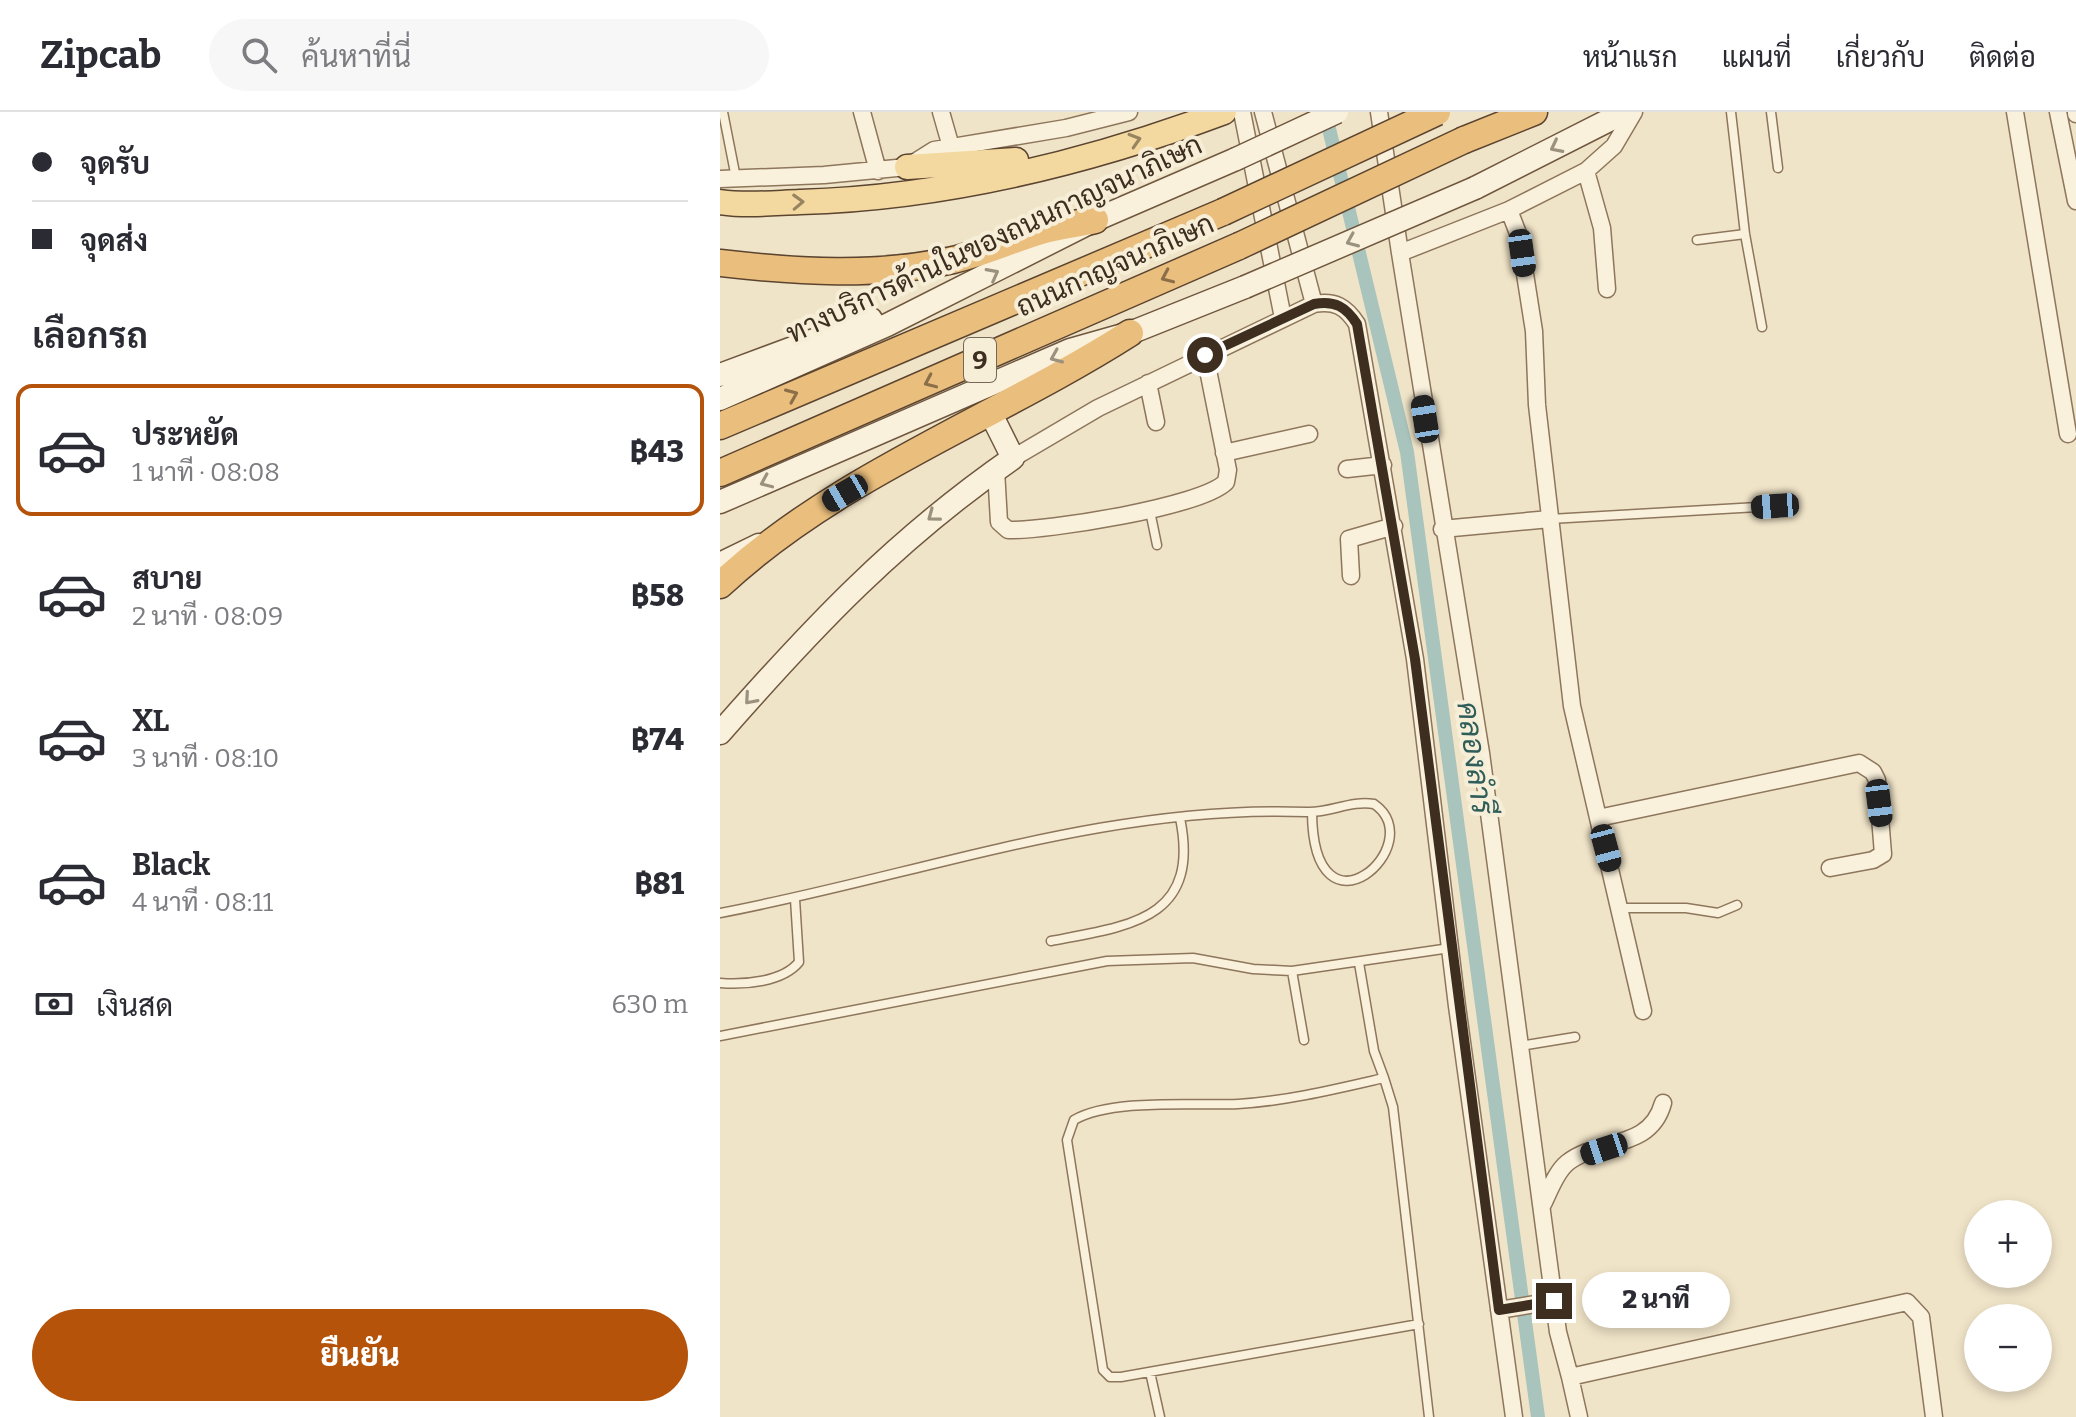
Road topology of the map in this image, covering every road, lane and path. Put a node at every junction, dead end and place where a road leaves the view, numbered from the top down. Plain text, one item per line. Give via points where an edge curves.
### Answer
1 (723, 112) edge
2 (862, 112) edge
3 (941, 112) edge
4 (1129, 112) edge
5 (1242, 112) edge
6 (1263, 112) edge
7 (1337, 112) edge
8 (1379, 112) edge
9 (1437, 112) edge
10 (1534, 112) edge
11 (1625, 112) edge
12 (1634, 112) edge
13 (1731, 112) edge
14 (1771, 112) edge
15 (2015, 112) edge
16 (2058, 112) edge
17 (1219, 114) edge
18 (1091, 117) edge
19 (951, 147) junction
20 (1087, 155) junction
21 (907, 167) junction
22 (1778, 168) dead end
23 (878, 171) junction
24 (1586, 171) junction
25 (728, 179) edge
26 (2076, 201) edge
27 (725, 204) edge
28 (1509, 210) junction
29 (1095, 220) junction
30 (1745, 234) junction
31 (1697, 240) dead end
32 (720, 263) edge
33 (1402, 265) junction
34 (1607, 289) dead end
35 (1314, 304) junction
36 (922, 307) junction
37 (1283, 318) junction
38 (1762, 327) dead end
39 (1130, 333) junction
40 (1205, 355) junction
41 (720, 375) edge
42 (1148, 383) junction
43 (720, 399) edge
44 (991, 414) junction
45 (1156, 422) dead end
46 (720, 426) edge
47 (1309, 434) dead end
48 (2068, 434) dead end
49 (1224, 453) junction
50 (1004, 464) junction
51 (1383, 465) junction
52 (1347, 469) dead end
53 (720, 473) edge
54 (720, 502) edge
55 (1775, 506) dead end
56 (1150, 511) junction
57 (1550, 519) junction
58 (1394, 526) junction
59 (1442, 529) junction
60 (774, 538) junction
61 (1157, 545) dead end
62 (720, 564) edge
63 (1351, 576) dead end
64 (720, 585) edge
65 (720, 733) edge
66 (1312, 812) junction
67 (1180, 818) junction
68 (1598, 818) junction
69 (1830, 868) dead end
70 (795, 899) junction
71 (1737, 905) dead end
72 (1622, 908) junction
73 (720, 913) edge
74 (1051, 941) dead end
75 (1451, 948) junction
76 (1359, 963) junction
77 (1292, 971) junction
78 (720, 983) edge
79 (1643, 1011) dead end
80 (720, 1036) edge
81 (1575, 1037) dead end
82 (1304, 1040) dead end
83 (1520, 1046) junction
84 (1384, 1078) junction
85 (1663, 1103) dead end
86 (1542, 1206) junction
87 (1548, 1302) junction
88 (1503, 1309) junction
89 (1419, 1324) junction
90 (1150, 1372) junction
91 (1570, 1377) junction
92 (1160, 1417) edge
93 (1429, 1417) edge
94 (1514, 1417) edge
95 (1579, 1417) edge
96 (1934, 1417) edge

1 - 25 lane
2 - 23 street
3 - 19 street
4 - 18 street
5 - 37 street
6 - 35 street
7 - 29 main road, ทางบริการด้านในของถนนกาญจนาภิเษก, bridge
8 - 33 street
46 -> 9 highway, ถนนกาญจนาภิเษก / 9, bridge via 1223,212
10 -> 53 highway, ถนนกาญจนาภิเษก / 9, bridge
11 -> 39 main road, bridge via 1475,188
12 - 24 street via 1614,146
13 - 30 lane
14 - 22 lane
15 - 48 street
16 - 26 street
20 -> 17 main road
18 - 19 street
19 - 21 street via 934,150
20 - 21 main road
27 -> 20 main road via 834,201 942,188
21 - 23 street
23 - 25 street
24 - 28 street
24 - 34 street via 1602,228
28 - 33 street
28 - 57 street via 1519,236 1534,331
29 - 32 highway via 1042,230 954,260 906,268 853,272
36 -> 29 main road, ทางบริการด้านในของถนนกาญจนาภิเษก
30 - 31 lane
30 - 38 lane
33 - 59 street
35 - 37 street
35 - 51 street via 1333,302 1357,324
36 - 41 main road via 851,325
36 - 43 main road, ทางบริการด้านในของถนนกาญจนาภิเษก
37 - 40 street
39 - 44 highway
39 -> 54 main road via 1070,350
40 - 42 street
40 - 49 street
42 - 45 street
42 - 50 street
44 - 50 main road
44 - 60 highway via 861,483
47 - 49 street
49 - 56 street via 1228,477 1222,486
50 - 56 street via 999,522 1008,530
50 -> 65 main road via 918,528 853,587
51 - 52 street
51 - 58 street
55 - 57 lane
56 - 61 lane
57 - 59 street
57 - 68 street via 1572,706
58 - 63 street via 1349,539
58 - 75 street
59 - 83 street via 1481,753
60 - 62 main road
60 - 64 highway
66 - 66 lane via 1317,859 1334,878 1345,881 1367,874 1388,849 1386,819 1374,804
66 - 67 lane
67 - 70 lane via 1080,830
67 - 74 lane via 1186,859 1179,882 1149,915 1135,925
68 - 69 street via 1859,763 1877,780 1883,854
68 - 72 street
70 - 73 lane
70 - 78 lane via 795,967 765,979
71 - 72 lane via 1718,913
72 - 79 street
75 - 76 lane
75 - 88 street
76 - 77 lane
76 - 84 lane via 1374,1051
77 - 80 lane via 1193,958 1107,961
77 - 82 lane
81 - 83 lane
83 - 86 street
84 - 89 lane via 1393,1107
84 - 90 lane via 1300,1096 1095,1111 1074,1120 1067,1140 1103,1370 1110,1377
85 - 86 street via 1643,1133 1568,1162
86 - 87 street
87 - 88 street
87 - 91 street
88 - 94 street
89 - 90 lane
89 - 93 lane
90 - 92 lane
91 - 95 street
91 - 96 street via 1907,1302 1921,1317

